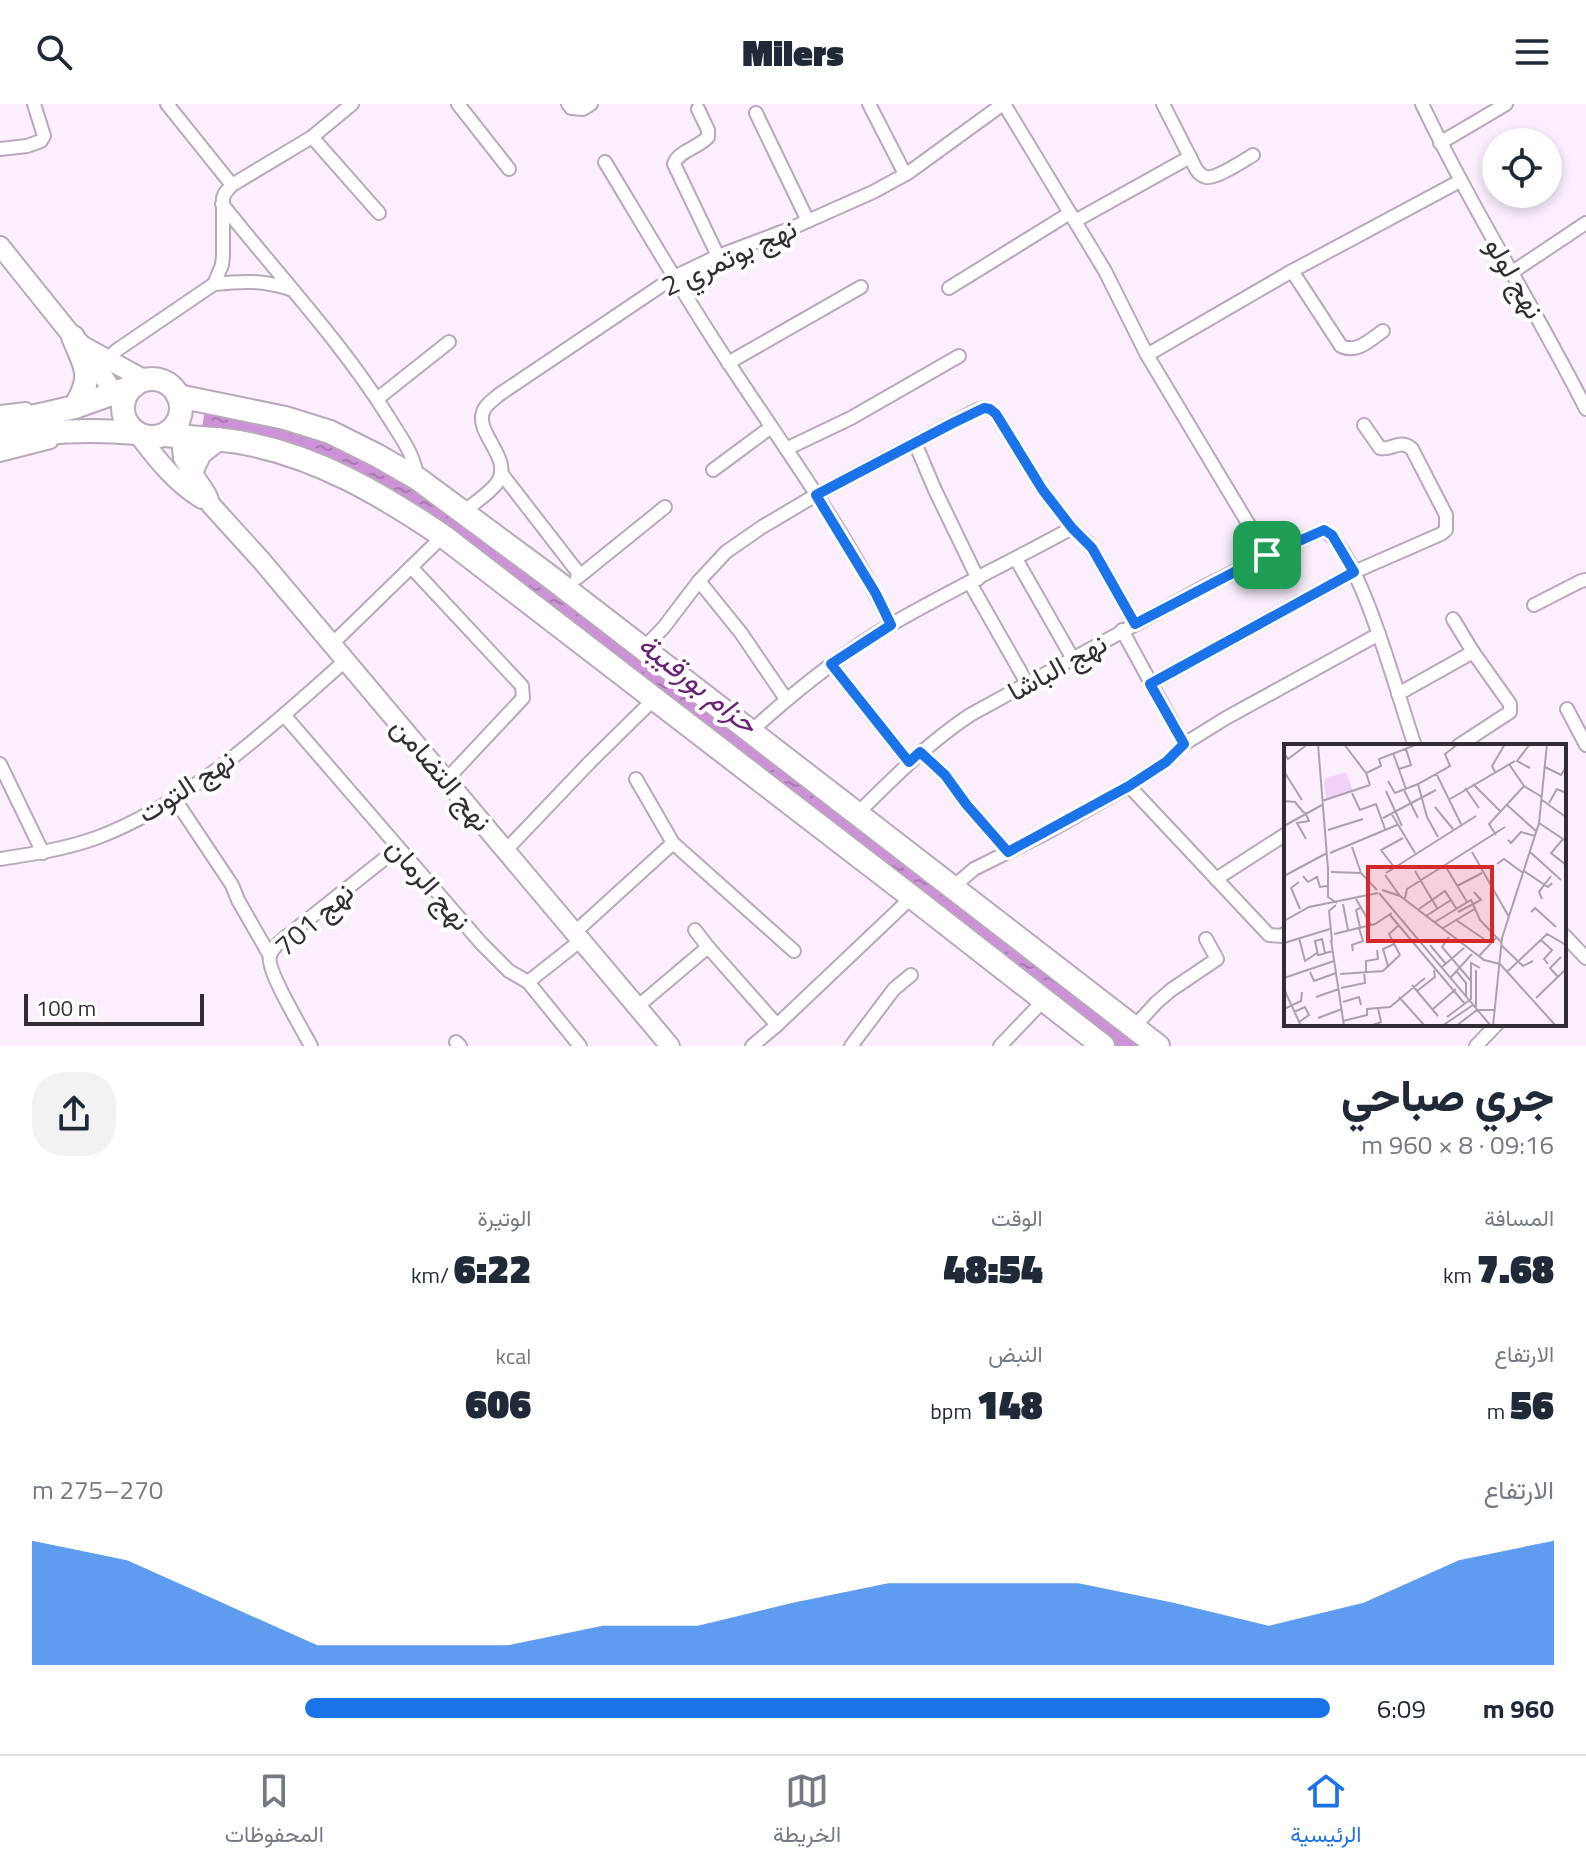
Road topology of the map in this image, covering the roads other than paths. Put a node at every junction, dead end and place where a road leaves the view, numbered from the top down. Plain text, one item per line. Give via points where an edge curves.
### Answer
1 (34, 104) edge
2 (167, 104) edge
3 (458, 104) edge
4 (568, 104) edge
5 (591, 104) edge
6 (869, 104) edge
7 (1004, 104) edge
8 (1163, 104) edge
9 (1422, 104) edge
10 (1506, 104) edge
11 (344, 106) edge
12 (698, 109) dead end
13 (1482, 110) edge
14 (756, 113) dead end
15 (312, 137) junction
16 (1440, 143) junction
17 (0, 149) edge
18 (1253, 155) dead end
19 (1190, 157) junction
20 (605, 162) dead end
21 (509, 169) dead end
22 (905, 174) junction
23 (1460, 181) junction
24 (232, 185) junction
25 (222, 204) junction
26 (379, 213) dead end
27 (1073, 217) junction
28 (808, 221) junction
29 (1586, 223) edge
30 (0, 246) edge
31 (718, 256) junction
32 (1292, 271) junction
33 (1511, 273) junction
34 (674, 277) junction
35 (214, 284) junction
36 (861, 287) dead end
37 (949, 288) dead end
38 (291, 289) junction
39 (1383, 331) dead end
40 (78, 342) joint
41 (449, 342) dead end
42 (1147, 355) junction
43 (959, 356) dead end
44 (728, 363) junction
45 (97, 369) junction
46 (129, 392) junction
47 (178, 396) junction
48 (377, 399) junction
49 (1586, 409) edge
50 (66, 410) junction
51 (0, 412) edge
52 (0, 424) edge
53 (1364, 425) dead end
54 (771, 427) junction
55 (91, 430) junction
56 (174, 431) junction
57 (137, 433) junction
58 (218, 439) junction
59 (0, 440) edge
60 (915, 443) junction
61 (786, 449) junction
62 (0, 455) edge
63 (713, 470) dead end
64 (191, 472) junction
65 (501, 473) junction
66 (418, 479) junction
67 (816, 495) junction
68 (211, 505) junction
69 (665, 507) dead end
70 (463, 512) junction
71 (1072, 528) junction
72 (443, 536) junction
73 (1267, 555) junction
74 (1016, 559) junction
75 (411, 567) junction
76 (1354, 572) junction
77 (1586, 580) edge
78 (699, 581) junction
79 (974, 581) junction
80 (572, 582) junction
81 (1534, 605) dead end
82 (1453, 619) dead end
83 (1135, 624) junction
84 (891, 625) junction
85 (1122, 630) junction
86 (1379, 634) junction
87 (332, 644) junction
88 (643, 649) junction
89 (1473, 652) junction
90 (1073, 659) junction
91 (346, 660) junction
92 (831, 664) junction
93 (1150, 684) junction
94 (1028, 685) junction
95 (1398, 694) junction
96 (654, 699) junction
97 (786, 699) junction
98 (1567, 709) dead end
99 (284, 715) junction
100 (750, 732) junction
101 (1184, 744) junction
102 (1414, 744) edge
103 (1461, 744) edge
104 (1586, 745) edge
105 (920, 752) junction
106 (909, 762) junction
107 (0, 764) edge
108 (636, 779) dead end
109 (446, 780) junction
110 (1129, 786) junction
111 (174, 798) junction
112 (857, 814) junction
113 (1284, 835) edge
114 (673, 843) junction
115 (398, 848) junction
116 (506, 850) junction
117 (1008, 852) junction
118 (43, 853) junction
119 (0, 859) edge
120 (1216, 879) junction
121 (952, 888) junction
122 (912, 897) junction
123 (695, 930) dead end
124 (1284, 934) edge
125 (577, 937) junction
126 (1566, 937) edge
127 (1206, 939) dead end
128 (708, 947) junction
129 (1574, 947) junction
130 (794, 951) dead end
131 (1566, 955) edge
132 (270, 956) junction
133 (1586, 958) edge
134 (911, 975) dead end
135 (528, 982) junction
136 (1044, 1000) junction
137 (637, 1007) junction
138 (777, 1025) junction
139 (1490, 1026) edge
140 (1134, 1027) junction
141 (575, 1045) edge
142 (311, 1046) edge
143 (670, 1046) edge
144 (752, 1046) edge
145 (851, 1046) edge
146 (1000, 1046) edge
147 (1103, 1046) edge
148 (1158, 1046) edge
149 (1476, 1046) edge

1 - 17 street via 41,141
2 - 24 street
3 - 21 street
4 - 5 street via 583,109
6 - 22 street
7 - 22 street, نهج بوتمري 2
7 - 27 street
8 - 19 street
9 - 16 street, نهج لولو
10 - 13 street
11 - 15 street
12 - 31 street via 708,137 677,156 674,164
13 - 16 street
14 - 28 street
15 - 24 street
15 - 26 street
16 - 23 street, نهج لولو
18 - 19 street via 1209,178
19 - 27 street
20 - 34 street
22 - 28 street, نهج بوتمري 2
23 - 32 street
23 - 33 street, نهج لولو
24 - 25 street
25 - 35 street via 222,265
25 - 38 street
27 - 37 street
27 - 42 street
28 - 31 street, نهج بوتمري 2
29 - 33 street
30 - 40 street
31 - 34 street, نهج بوتمري 2
32 - 39 street via 1341,346 1358,347
32 - 42 street
33 - 49 street, نهج لولو
34 - 44 street
34 - 65 street, نهج بوتمري 2 via 486,407 482,420
35 - 38 street via 259,281
35 - 45 street
36 - 44 street
38 - 48 street
40 - 45 highway via 85,365
41 - 48 street
42 - 73 street
43 - 61 street
44 - 54 street
45 - 46 street
45 - 46 street
45 - 50 highway
46 - 47 highway via 157,380
46 - 50 highway
46 - 57 highway via 126,420
47 - 56 highway via 181,410
47 - 66 highway via 330,432
48 - 66 street via 414,458
50 - 51 street
50 - 52 highway
53 - 76 street via 1380,448 1403,444 1412,449 1447,524 1441,534
54 - 61 street
54 - 63 street
55 - 57 highway
55 - 59 highway
55 - 62 street
56 - 57 highway via 152,437
56 - 58 highway
56 - 64 street, نهج التضامن
57 - 68 street, نهج التضامن via 171,474
58 - 64 highway via 200,453
58 - 72 highway via 271,449 326,468 383,496
60 - 67 street
60 - 71 street via 977,410 990,409
60 - 79 street
61 - 67 street
64 - 68 street, نهج التضامن
65 - 70 street via 497,483
65 - 80 street, نهج بوتمري 2
66 - 70 highway
67 - 78 street via 726,552
67 - 84 street
68 - 87 street, نهج التضامن
69 - 80 street
70 - 80 highway
71 - 74 street
71 - 83 street via 1092,548
72 - 75 street
72 - 96 highway
73 - 76 street, نهج الباشا via 1324,530
73 - 83 street, نهج الباشا
74 - 79 street
74 - 90 street
75 - 87 street
75 - 109 street via 522,686 523,698
76 - 86 street, نهج الباشا
76 - 93 street
77 - 81 street
78 - 88 street
78 - 97 street
79 - 84 street
79 - 94 street
80 - 88 highway
82 - 89 street
83 - 85 street, نهج الباشا
84 - 92 street
85 - 90 street, نهج الباشا
85 - 93 street
86 - 95 street, نهج الباشا
86 - 101 street
87 - 91 street, نهج التضامن
88 - 100 highway
89 - 95 street
89 - 103 street via 1510,704 1510,712
90 - 94 street, نهج الباشا
91 - 99 street, نهج التوت
91 - 109 street, نهج التضامن
92 - 97 street
92 - 106 street
93 - 101 street
94 - 105 street, نهج الباشا via 970,715
95 - 102 street, نهج الباشا
96 - 116 street
96 - 122 highway
97 - 100 street
98 - 104 street
99 - 111 street, نهج التوت
99 - 115 street, نهج الرمان
100 - 112 highway
101 - 110 street
105 - 106 street, نهج الباشا
105 - 117 street
106 - 112 street, نهج الباشا
107 - 118 street
108 - 114 street
109 - 116 street, نهج التضامن
110 - 117 street
110 - 120 street
111 - 118 street, نهج التوت via 105,834
111 - 132 street via 232,885
112 - 121 highway
113 - 120 street
114 - 125 street
114 - 130 street
115 - 132 street, نهج 701 via 287,936
115 - 135 street, نهج الرمان via 481,943
116 - 125 street, نهج التضامن
117 - 121 street via 974,869
118 - 119 street, نهج التوت
120 - 124 street via 1269,935
121 - 140 highway
122 - 136 highway
122 - 138 street
123 - 128 street
125 - 135 street
125 - 137 street, نهج التضامن
126 - 129 street
127 - 140 street via 1217,959 1171,990
128 - 137 street
128 - 138 street
129 - 131 street
129 - 133 street
132 - 142 street, نهج 701 via 271,971
134 - 145 street
135 - 141 street, نهج الرمان
136 - 146 street
136 - 147 highway
137 - 143 street, نهج التضامن
138 - 144 street
139 - 149 street
140 - 148 highway

